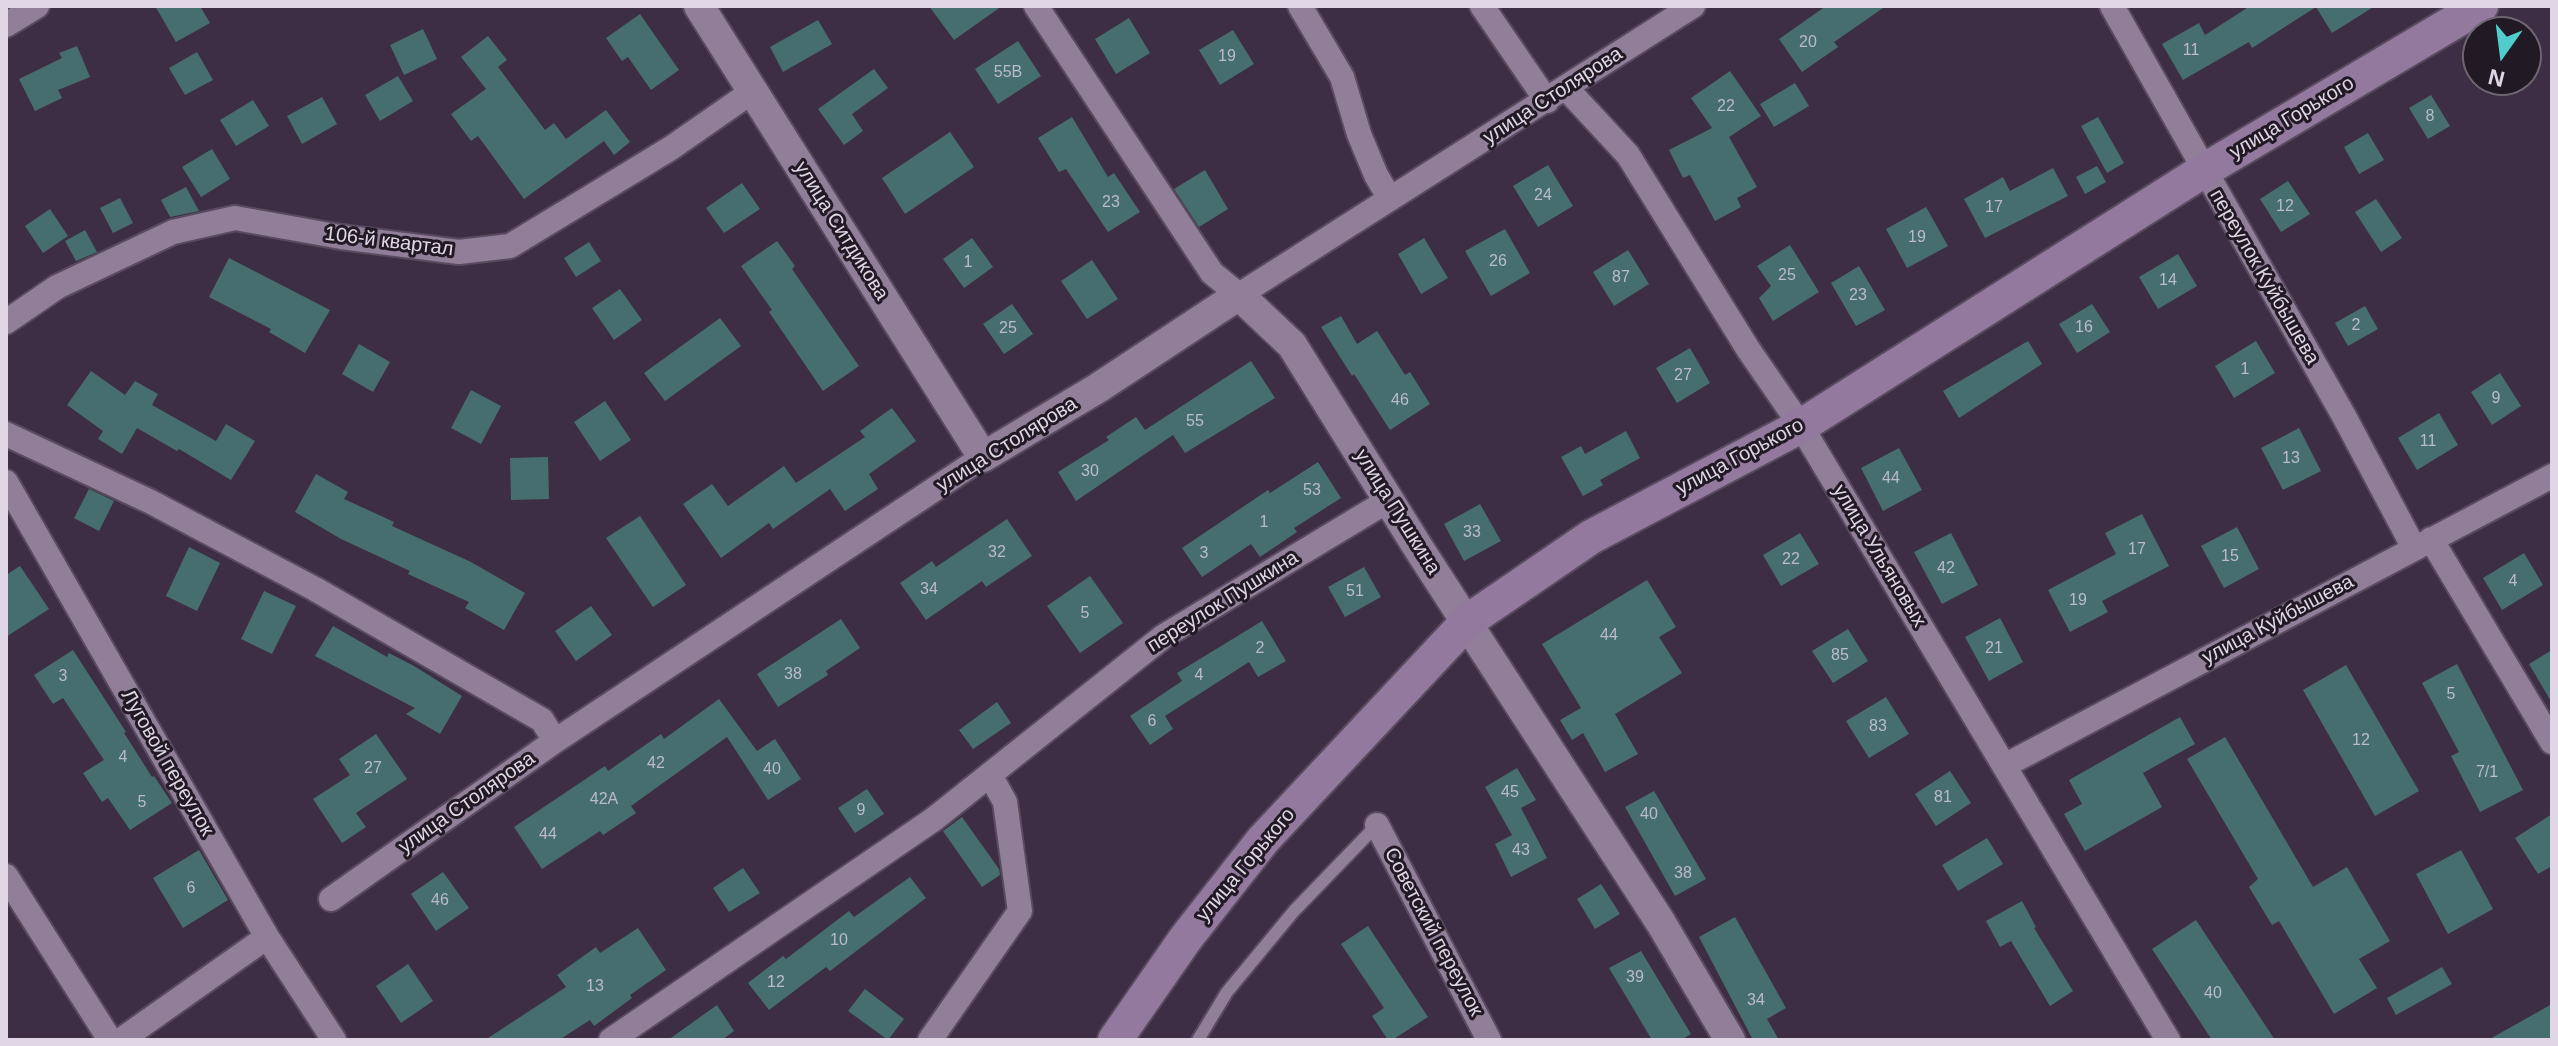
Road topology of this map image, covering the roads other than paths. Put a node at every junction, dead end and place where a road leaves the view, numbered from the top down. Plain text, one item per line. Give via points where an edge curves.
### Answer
1 (37, 6) edge
2 (699, 6) edge
3 (1036, 6) edge
4 (1300, 6) edge
5 (1482, 6) edge
6 (1693, 6) edge
7 (2112, 6) edge
8 (2481, 6) edge
9 (6, 25) edge
10 (753, 91) junction
11 (1557, 94) junction
12 (2203, 171) junction
13 (1390, 199) junction
14 (1239, 295) junction
15 (6, 322) edge
16 (1801, 426) junction
17 (6, 434) edge
18 (983, 457) junction
19 (2552, 476) edge
20 (6, 482) edge
21 (1389, 500) junction
22 (2422, 544) junction
23 (1468, 621) junction
24 (555, 741) junction
25 (2552, 742) edge
26 (2004, 766) junction
27 (990, 775) junction
28 (1377, 825) joint
29 (6, 876) edge
30 (331, 899) dead end
31 (267, 937) junction
32 (110, 1040) edge
33 (121, 1040) edge
34 (334, 1040) edge
35 (611, 1040) edge
36 (930, 1040) edge
37 (1115, 1040) edge
38 (1198, 1040) edge
39 (1489, 1040) edge
40 (1730, 1040) edge
41 (2168, 1040) edge

1 - 9 street
2 - 10 street, улица Ситдикова
3 - 14 street, улица Пушкина via 1212,273
4 - 13 street via 1342,77 1359,134
5 - 11 street, улица Ульяновых
6 - 11 street, улица Столярова
7 - 12 street, переулок Куйбышева
8 - 12 main road, улица Горького
10 - 15 street, 106-й квартал via 510,246 459,252 235,218 173,232 57,287
10 - 18 street, улица Ситдикова
11 - 13 street, улица Столярова
11 - 16 street, улица Ульяновых via 1628,155
12 - 16 main road, улица Горького
12 - 22 street, переулок Куйбышева
13 - 14 street, улица Столярова
14 - 18 street, улица Столярова
14 - 21 street, улица Пушкина via 1292,345
16 - 23 main road, улица Горького via 1591,537
16 - 26 street, улица Ульяновых
17 - 24 street via 151,502 315,589 542,720
18 - 24 street, улица Столярова
19 - 22 street, улица Куйбышева
20 - 31 street, Луговой переулок
21 - 23 street, улица Пушкина
21 - 27 street, переулок Пушкина via 1164,636
22 - 25 street, переулок Куйбышева
22 - 26 street, улица Куйбышева
23 - 37 main road, улица Горького via 1263,840
23 - 40 street, улица Пушкина
24 - 30 street, улица Столярова
26 - 41 street, улица Ульяновых
27 - 35 street, переулок Пушкина
27 - 36 street via 1005,802 1020,911
28 - 38 lane via 1294,911 1227,992
28 - 39 street, Советский переулок
29 - 32 street
31 - 33 street
31 - 34 street, Луговой переулок

